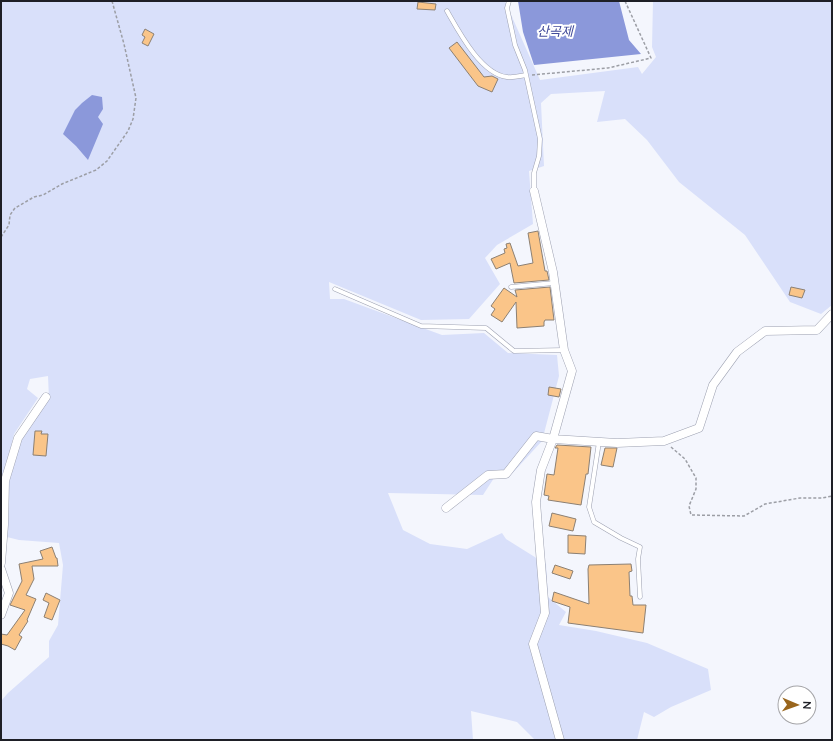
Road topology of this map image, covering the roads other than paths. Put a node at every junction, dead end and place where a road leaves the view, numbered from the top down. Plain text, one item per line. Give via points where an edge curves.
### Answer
1 (509, 1) edge
2 (447, 11) dead end
3 (526, 75) junction
4 (534, 191) joint
5 (555, 283) junction
6 (511, 287) dead end
7 (335, 289) dead end
8 (832, 314) edge
9 (564, 350) junction
10 (46, 397) dead end
11 (553, 438) junction
12 (599, 442) junction
13 (446, 508) dead end
14 (1, 559) edge
15 (1, 564) edge
16 (1, 569) edge
17 (640, 598) dead end
18 (1, 615) edge
19 (560, 740) edge

1 - 3 lane via 507,8 515,45
2 - 3 lane via 476,58 493,72 507,77
3 - 4 lane via 540,139 534,173
4 - 5 street
5 - 6 lane
5 - 9 street
7 - 9 lane via 422,326 486,328 514,351
8 - 12 street via 817,330 765,331 737,352 713,385 699,428 664,441
9 - 11 street via 572,371
10 - 14 street via 18,438 5,481
11 - 12 street
11 - 13 street via 536,436 506,474 488,475
11 - 19 street via 541,470 536,502 545,613 533,644
12 - 17 lane via 589,507 594,522 640,547
14 - 15 street
16 - 18 street via 9,593

